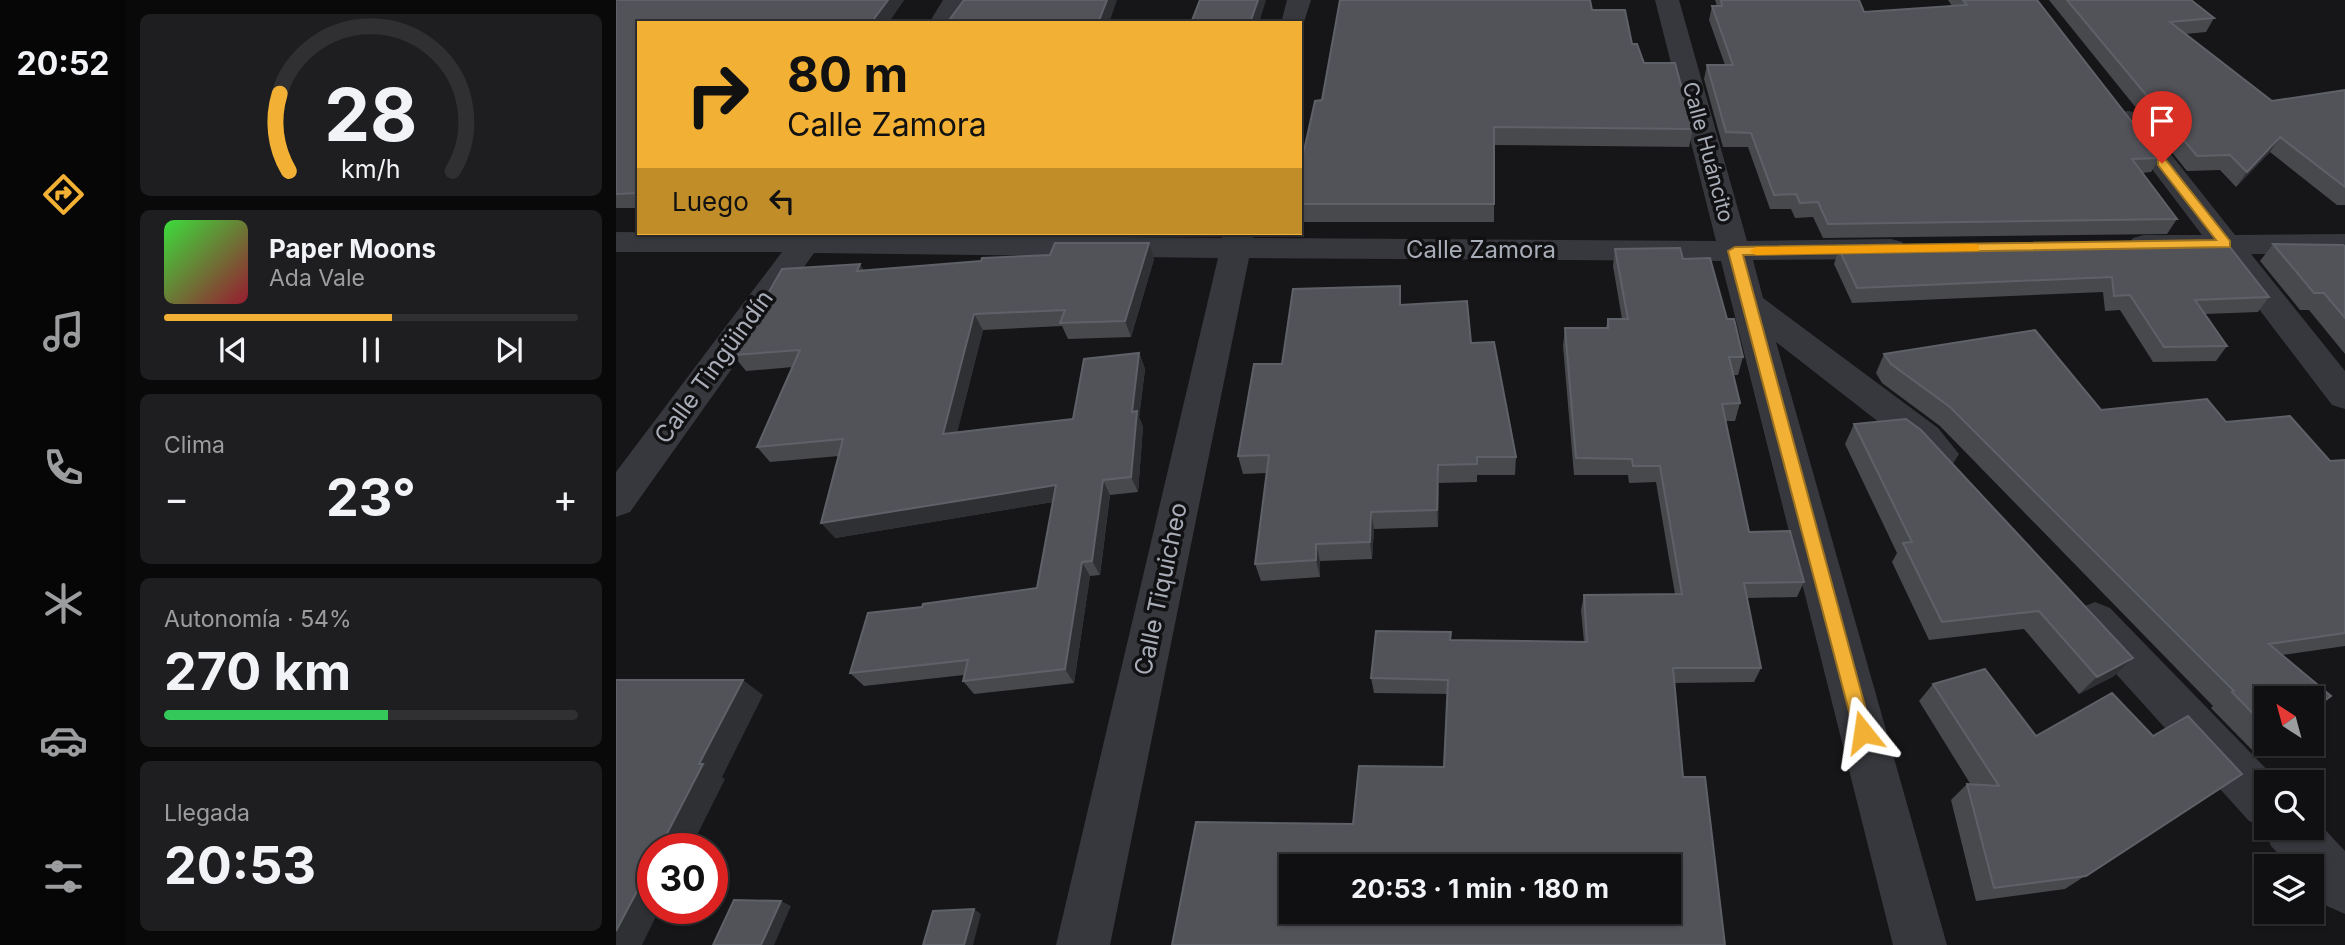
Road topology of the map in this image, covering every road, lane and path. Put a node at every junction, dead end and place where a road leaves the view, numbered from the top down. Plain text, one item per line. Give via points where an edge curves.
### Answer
1 (955, 0) edge
2 (1299, 0) edge
3 (1667, 0) edge
4 (942, 21) edge
5 (1294, 21) edge
6 (2109, 95) edge
7 (808, 237) edge
8 (1237, 241) edge
9 (616, 242) edge
10 (2226, 244) junction
11 (2345, 244) edge
12 (2117, 246) edge
13 (1926, 248) edge
14 (1735, 251) junction
15 (1749, 304) junction
16 (2345, 396) edge
17 (1963, 479) edge
18 (616, 501) edge
19 (2067, 590) edge
20 (2254, 791) edge
21 (2300, 840) edge
22 (2345, 888) edge
23 (1083, 945) edge
24 (1920, 945) edge

1 - 4 street
2 - 5 street
3 - 14 street, Calle Huáncito
6 - 10 street
7 - 8 street, Calle Zamora
7 - 9 street, Calle Zamora
7 - 18 street, Calle Tingüindín
8 - 14 street, Calle Zamora
8 - 23 street, Calle Tiquicheo
10 - 11 street
10 - 12 street
10 - 16 street
13 - 14 street, Calle Zamora
14 - 15 street, Calle Huáncito
15 - 17 street via 1925,438
15 - 24 street, Calle Huáncito
19 - 20 street
21 - 22 street

